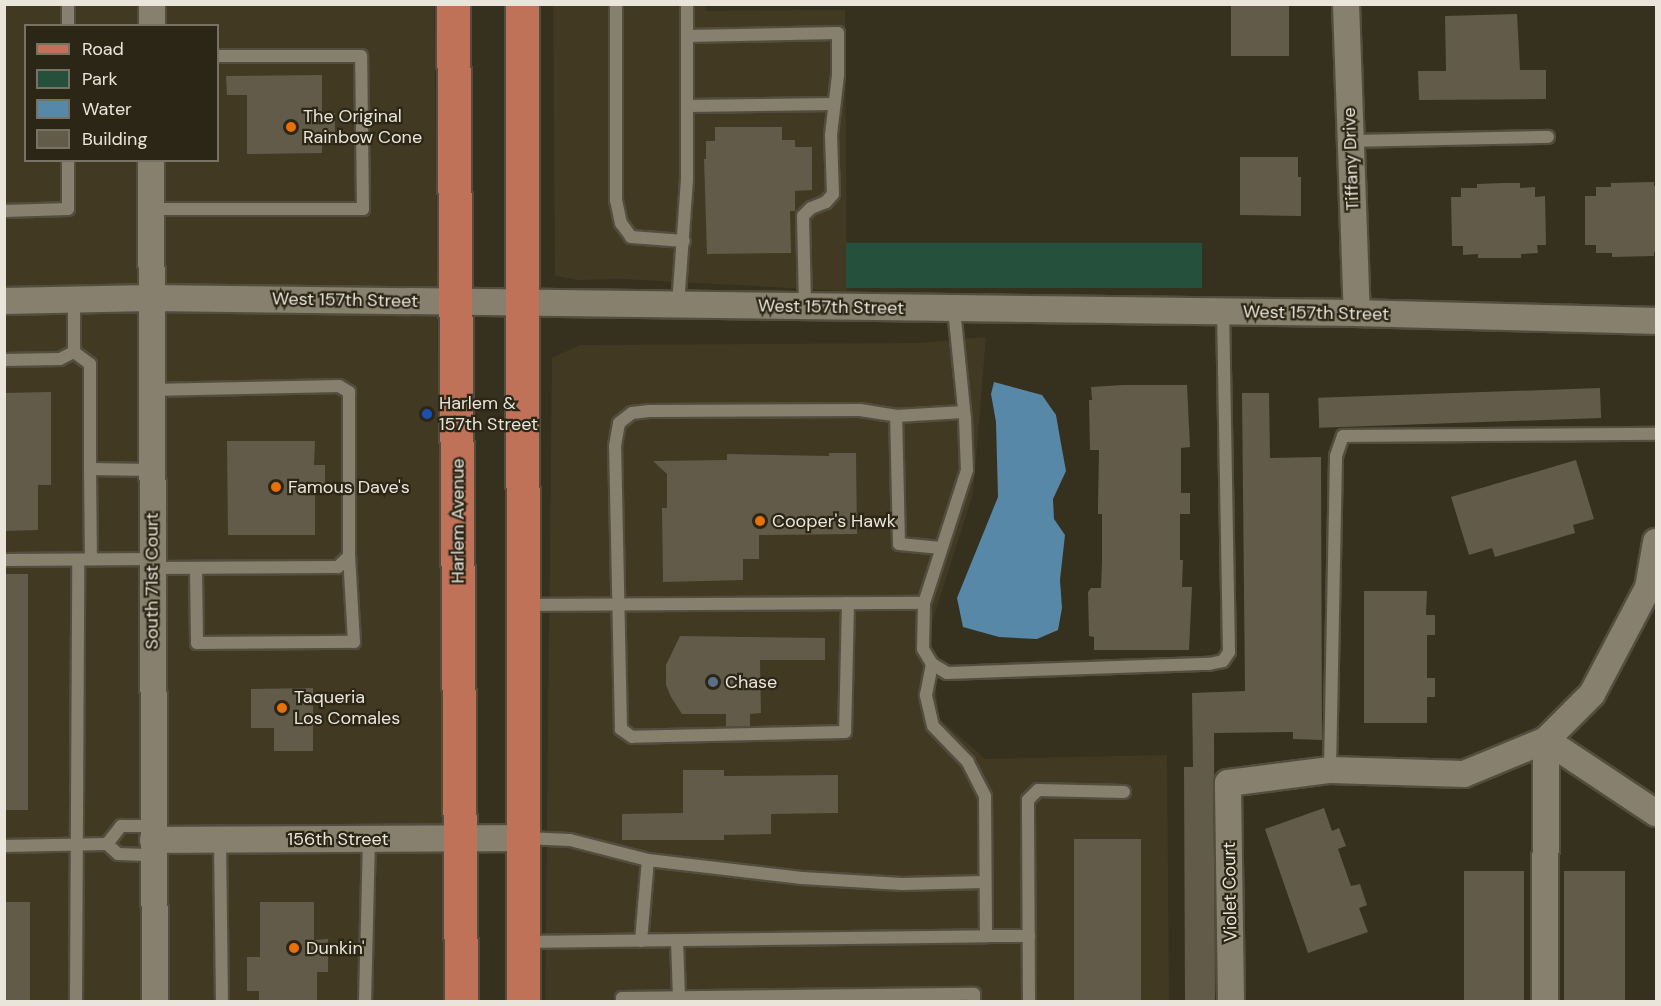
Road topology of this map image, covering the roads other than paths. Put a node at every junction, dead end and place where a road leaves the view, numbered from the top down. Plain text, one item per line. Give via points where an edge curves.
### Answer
1 (68, 4) edge
2 (152, 4) edge
3 (453, 4) edge
4 (522, 4) edge
5 (616, 4) edge
6 (687, 4) edge
7 (1346, 4) edge
8 (68, 24) edge
9 (152, 24) edge
10 (687, 36) junction
11 (219, 56) edge
12 (833, 104) junction
13 (687, 106) junction
14 (1548, 137) dead end
15 (1351, 141) junction
16 (68, 162) edge
17 (152, 162) edge
18 (152, 209) junction
19 (4, 211) edge
20 (684, 241) junction
21 (151, 298) junction
22 (74, 300) junction
23 (4, 301) edge
24 (456, 302) junction
25 (522, 304) junction
26 (678, 306) junction
27 (806, 307) junction
28 (954, 309) junction
29 (1223, 312) junction
30 (1357, 313) junction
31 (1656, 321) edge
32 (74, 352) junction
33 (4, 360) edge
34 (152, 390) junction
35 (964, 412) junction
36 (896, 416) junction
37 (1656, 434) edge
38 (90, 469) junction
39 (152, 470) junction
40 (1656, 542) edge
41 (941, 548) junction
42 (349, 556) junction
43 (4, 560) edge
44 (84, 560) junction
45 (152, 564) junction
46 (196, 568) junction
47 (1652, 590) edge
48 (848, 603) junction
49 (924, 603) junction
50 (523, 605) junction
51 (617, 606) junction
52 (932, 664) junction
53 (1546, 740) junction
54 (1330, 770) junction
55 (1124, 792) dead end
56 (1656, 813) edge
57 (460, 838) junction
58 (523, 838) junction
59 (369, 839) junction
60 (220, 840) junction
61 (153, 841) junction
62 (107, 844) junction
63 (4, 846) edge
64 (77, 846) junction
65 (648, 860) junction
66 (985, 882) junction
67 (986, 936) junction
68 (1029, 936) junction
69 (677, 940) junction
70 (641, 941) junction
71 (523, 942) junction
72 (680, 998) junction
73 (826, 999) edge
74 (76, 1002) edge
75 (155, 1002) edge
76 (222, 1002) edge
77 (365, 1002) edge
78 (461, 1002) edge
79 (523, 1002) edge
80 (622, 1002) edge
81 (974, 1002) edge
82 (1029, 1002) edge
83 (1231, 1002) edge
84 (1545, 1002) edge

1 - 8 lane
2 - 9 street
3 - 24 main road, Harlem Avenue
4 - 25 main road
5 - 20 lane via 616,200 621,223 631,237
6 - 10 lane
7 - 15 street, Tiffany Drive
10 - 12 lane via 838,33
10 - 13 lane
11 - 18 lane via 361,56 363,208
12 - 13 lane
12 - 27 lane via 833,194 803,216
13 - 20 lane
14 - 15 lane
15 - 30 street, Tiffany Drive
16 - 19 lane via 68,209
17 - 18 street, South 71st Court
18 - 21 street, South 71st Court
20 - 26 lane
21 - 22 street, West 157th Street
21 - 24 street, West 157th Street
21 - 34 street, South 71st Court
22 - 23 street, West 157th Street
22 - 32 lane
24 - 25 street, West 157th Street
24 - 57 main road, Harlem Avenue
25 - 26 street, West 157th Street
25 - 50 main road
26 - 27 street, West 157th Street
27 - 28 street, West 157th Street
28 - 29 street, West 157th Street
28 - 35 lane
29 - 30 street, West 157th Street
29 - 52 lane via 1229,652 1223,661 947,673
30 - 31 street, West 157th Street
32 - 33 lane via 60,359
32 - 38 lane via 90,364
34 - 39 street, South 71st Court
34 - 42 lane via 339,386 349,392
35 - 36 lane
35 - 41 lane via 967,470
36 - 41 lane via 899,544
36 - 51 lane via 860,410 632,413 619,423 615,446
37 - 54 lane via 1343,436 1336,456
38 - 39 lane
38 - 44 lane
39 - 45 street, South 71st Court
40 - 47 street
41 - 49 lane
42 - 46 lane via 338,567
42 - 46 lane via 354,642 197,643
43 - 44 lane
44 - 45 lane
44 - 64 lane
45 - 46 lane
45 - 61 street, South 71st Court
47 - 53 street via 1592,694
48 - 49 lane
48 - 51 lane
48 - 51 lane via 845,732 632,737 621,729
49 - 52 lane via 923,650
50 - 51 lane
50 - 58 main road
52 - 66 lane via 926,695 933,726 968,762 985,796
53 - 54 street via 1464,774
53 - 56 street
53 - 84 street
54 - 83 street, Violet Court via 1228,783
55 - 68 lane via 1038,790 1028,800
57 - 58 street, 156th Street
57 - 59 street, 156th Street
57 - 78 main road, Harlem Avenue
58 - 65 lane via 570,840
58 - 71 main road
59 - 60 street, 156th Street
59 - 77 lane
60 - 61 street, 156th Street
60 - 76 lane
61 - 62 lane via 118,854
61 - 62 lane via 121,826
61 - 75 street, South 71st Court
62 - 64 lane
63 - 64 lane
64 - 74 lane
65 - 66 lane via 802,878 902,884
65 - 70 lane
66 - 67 lane
67 - 68 lane
67 - 69 lane
68 - 82 lane
69 - 70 lane
69 - 72 lane
70 - 71 lane
71 - 79 main road
72 - 73 lane
72 - 80 lane via 622,998
73 - 81 lane via 974,994

